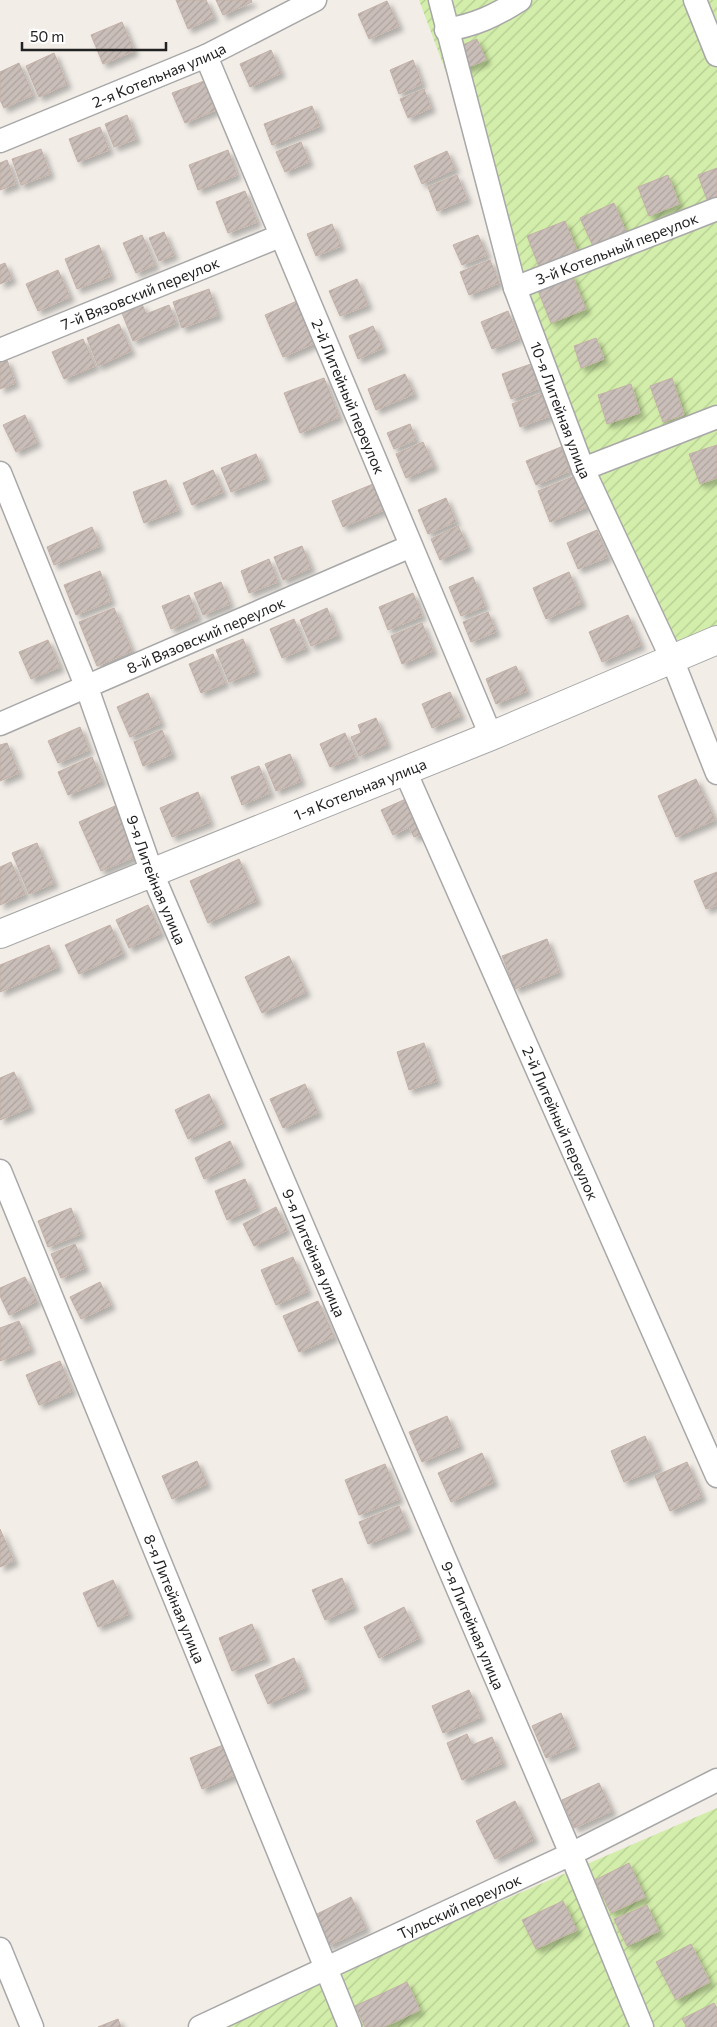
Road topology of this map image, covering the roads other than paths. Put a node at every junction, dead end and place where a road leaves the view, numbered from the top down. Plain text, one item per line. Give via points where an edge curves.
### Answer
1 (315, 0) edge
2 (440, 0) edge
3 (520, 0) edge
4 (694, 0) edge
5 (446, 30) junction
6 (717, 55) edge
7 (206, 56) junction
8 (0, 141) edge
9 (717, 209) edge
10 (280, 236) junction
11 (515, 288) junction
12 (0, 350) edge
13 (717, 417) edge
14 (583, 469) junction
15 (0, 473) edge
16 (411, 546) junction
17 (717, 640) edge
18 (672, 659) junction
19 (87, 688) junction
20 (0, 724) edge
21 (491, 736) junction
22 (405, 771) junction
23 (717, 774) edge
24 (152, 873) junction
25 (0, 934) edge
26 (0, 1171) edge
27 (717, 1476) edge
28 (717, 1780) edge
29 (571, 1854) junction
30 (0, 1949) edge
31 (326, 1969) junction
32 (32, 2027) edge
33 (200, 2027) edge
34 (350, 2027) edge
35 (642, 2027) edge

1 - 7 street, 2-я Котельная улица
2 - 5 street
3 - 5 street via 472,25
4 - 6 street
5 - 11 street, 10-я Литейная улица
7 - 8 street, 2-я Котельная улица
7 - 10 street, 2-й Литейный переулок
9 - 11 street, 3-й Котельный переулок
10 - 12 street, 7-й Вязовский переулок
10 - 16 street, 2-й Литейный переулок
11 - 14 street, 10-я Литейная улица
13 - 14 street
14 - 18 street, 10-я Литейная улица
15 - 19 street, 9-я Литейная улица
16 - 19 street, 8-й Вязовский переулок
16 - 21 street, 2-й Литейный переулок
17 - 18 street, 1-я Котельная улица
18 - 21 street, 1-я Котельная улица
18 - 23 street, 10-я Литейная улица
19 - 20 street, 8-й Вязовский переулок
19 - 24 street, 9-я Литейная улица
21 - 22 street, 1-я Котельная улица
22 - 24 street, 1-я Котельная улица
22 - 27 street, 2-й Литейный переулок
24 - 25 street, 1-я Котельная улица
24 - 29 street, 9-я Литейная улица
26 - 31 street, 8-я Литейная улица
28 - 29 street, Тульский переулок
29 - 31 street, Тульский переулок
29 - 35 street, 9-я Литейная улица
30 - 32 street
31 - 33 street, Тульский переулок
31 - 34 street, 8-я Литейная улица

